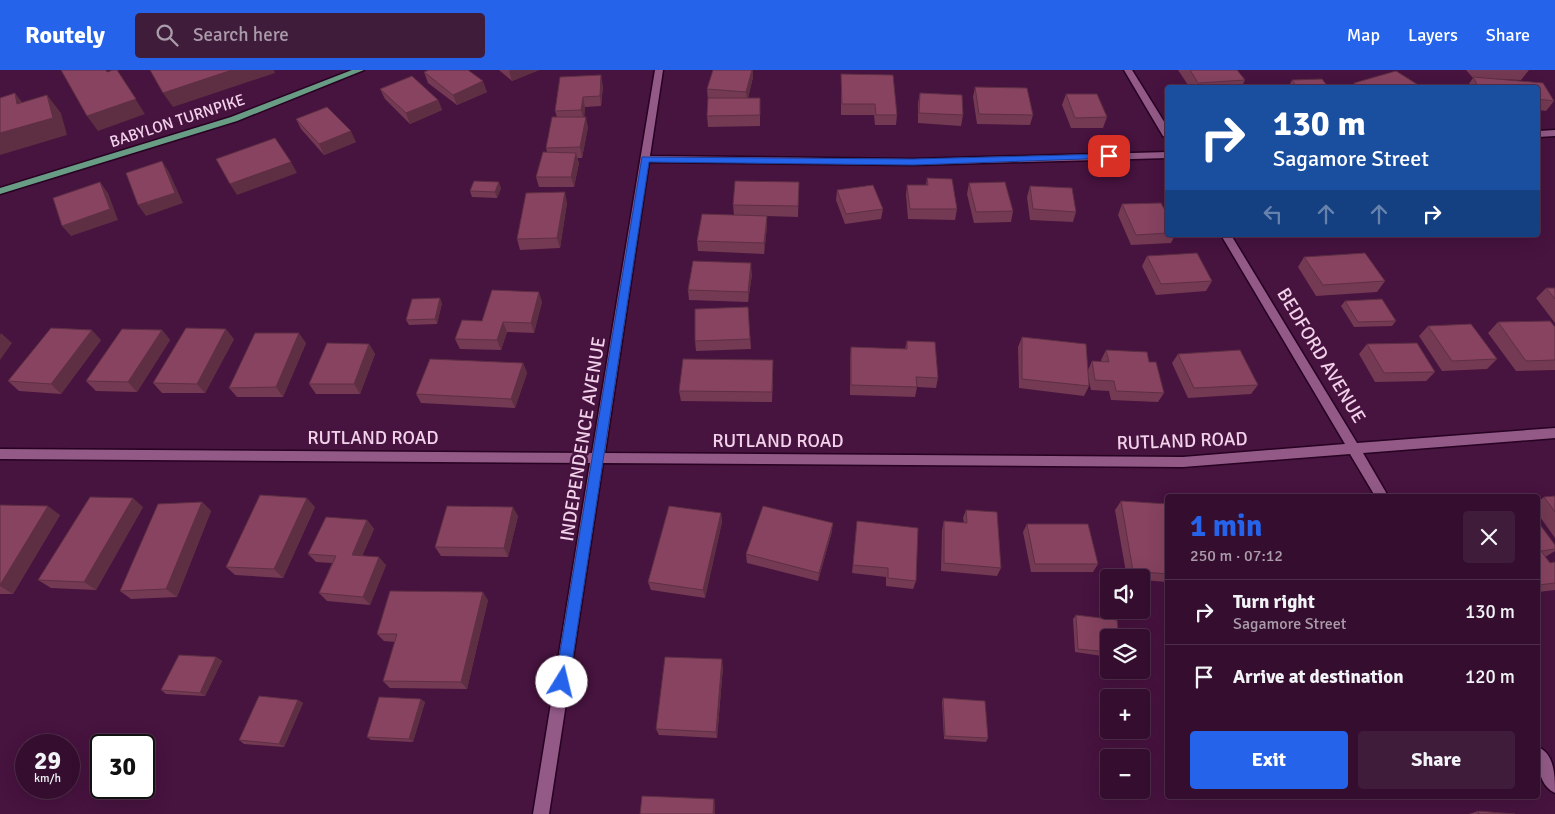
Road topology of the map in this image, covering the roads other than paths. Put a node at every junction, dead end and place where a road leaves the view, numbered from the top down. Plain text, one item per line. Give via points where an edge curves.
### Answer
1 (360, 70) edge
2 (659, 70) edge
3 (1128, 70) edge
4 (1165, 131) edge
5 (1540, 134) edge
6 (1555, 134) edge
7 (1165, 155) edge
8 (645, 159) junction
9 (0, 191) edge
10 (1227, 237) edge
11 (1555, 433) edge
12 (1354, 448) junction
13 (0, 454) edge
14 (598, 457) junction
15 (1381, 494) edge
16 (1540, 758) edge
17 (1555, 784) edge
18 (541, 814) edge

1 - 9 main road, BABYLON TURNPIKE via 234,119
2 - 8 street, INDEPENDENCE AVENUE
3 - 4 street
5 - 6 street
7 - 8 street via 913,162
8 - 14 street, INDEPENDENCE AVENUE
10 - 12 street, BEDFORD AVENUE
11 - 12 street, RUTLAND ROAD
12 - 14 street, RUTLAND ROAD via 1184,462
12 - 15 street, BEDFORD AVENUE
13 - 14 street, RUTLAND ROAD
14 - 18 street, INDEPENDENCE AVENUE
16 - 17 street

